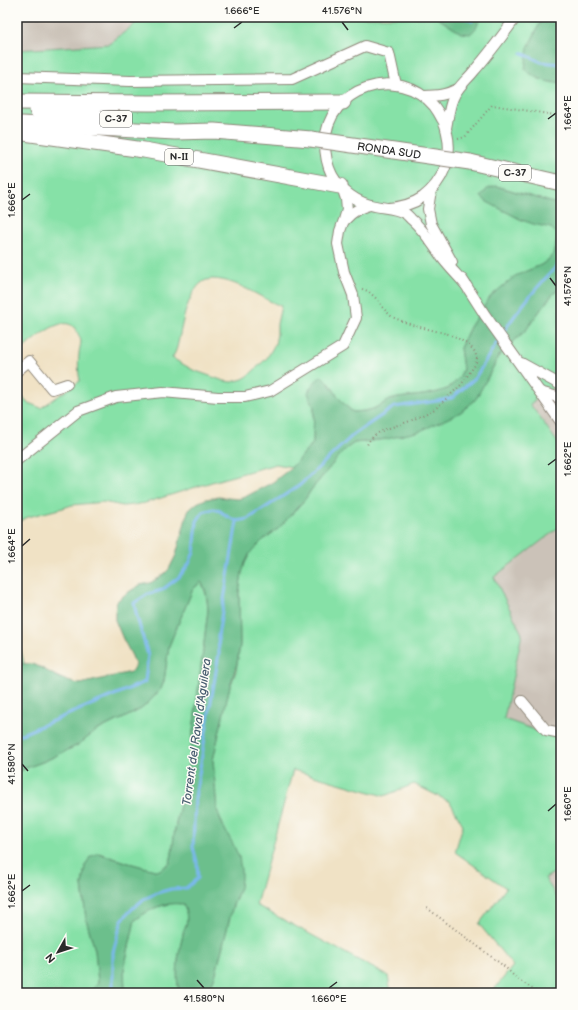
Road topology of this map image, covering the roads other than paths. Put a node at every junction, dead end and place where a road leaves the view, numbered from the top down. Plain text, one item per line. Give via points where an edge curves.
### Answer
1 (516, 17) edge
2 (17, 77) edge
3 (396, 84) junction
4 (458, 89) junction
5 (424, 96) junction
6 (17, 102) edge
7 (343, 102) junction
8 (17, 109) edge
9 (17, 123) edge
10 (446, 128) junction
11 (214, 131) junction
12 (17, 132) edge
13 (561, 183) edge
14 (342, 188) junction
15 (431, 190) junction
16 (370, 205) junction
17 (389, 208) junction
18 (344, 220) junction
19 (465, 284) junction
20 (518, 361) junction
21 (17, 371) edge
22 (67, 384) dead end
23 (561, 385) edge
24 (540, 392) junction
25 (561, 398) edge
26 (561, 422) edge
27 (17, 460) edge
28 (522, 700) dead end
29 (561, 733) edge

1 - 4 street
2 - 3 street via 130,81 292,79 365,46 389,53
3 - 5 street, N-II
3 - 7 street, N-II via 368,87
4 - 5 street via 440,96
4 - 10 street via 449,111
5 - 10 street, N-II via 435,106
6 - 7 highway
7 - 14 street, N-II via 329,124 325,150 332,175
8 - 11 highway, RONDA SUD / C-37
9 - 11 highway, RONDA SUD / C-37 via 175,132
10 - 15 street, N-II via 449,141 445,167
11 - 13 highway, RONDA SUD / C-37, bridge via 311,139 470,162
12 - 14 highway, N-II via 144,150
14 - 16 street, N-II via 355,199
14 - 18 street via 347,210
15 - 17 street, N-II via 412,203
15 - 19 street, N-II via 428,209 431,224
16 - 17 street, N-II
16 - 18 street via 359,208
17 - 19 street, N-II via 404,212 413,220
18 - 27 street via 338,244 344,272 353,295 356,318 343,346 270,392 245,397 163,392 116,397 78,412
19 - 20 street, N-II
20 - 23 street
20 - 24 street, N-II
21 - 22 street via 29,361 52,389
24 - 25 street
24 - 26 street, N-II
28 - 29 street via 546,730

